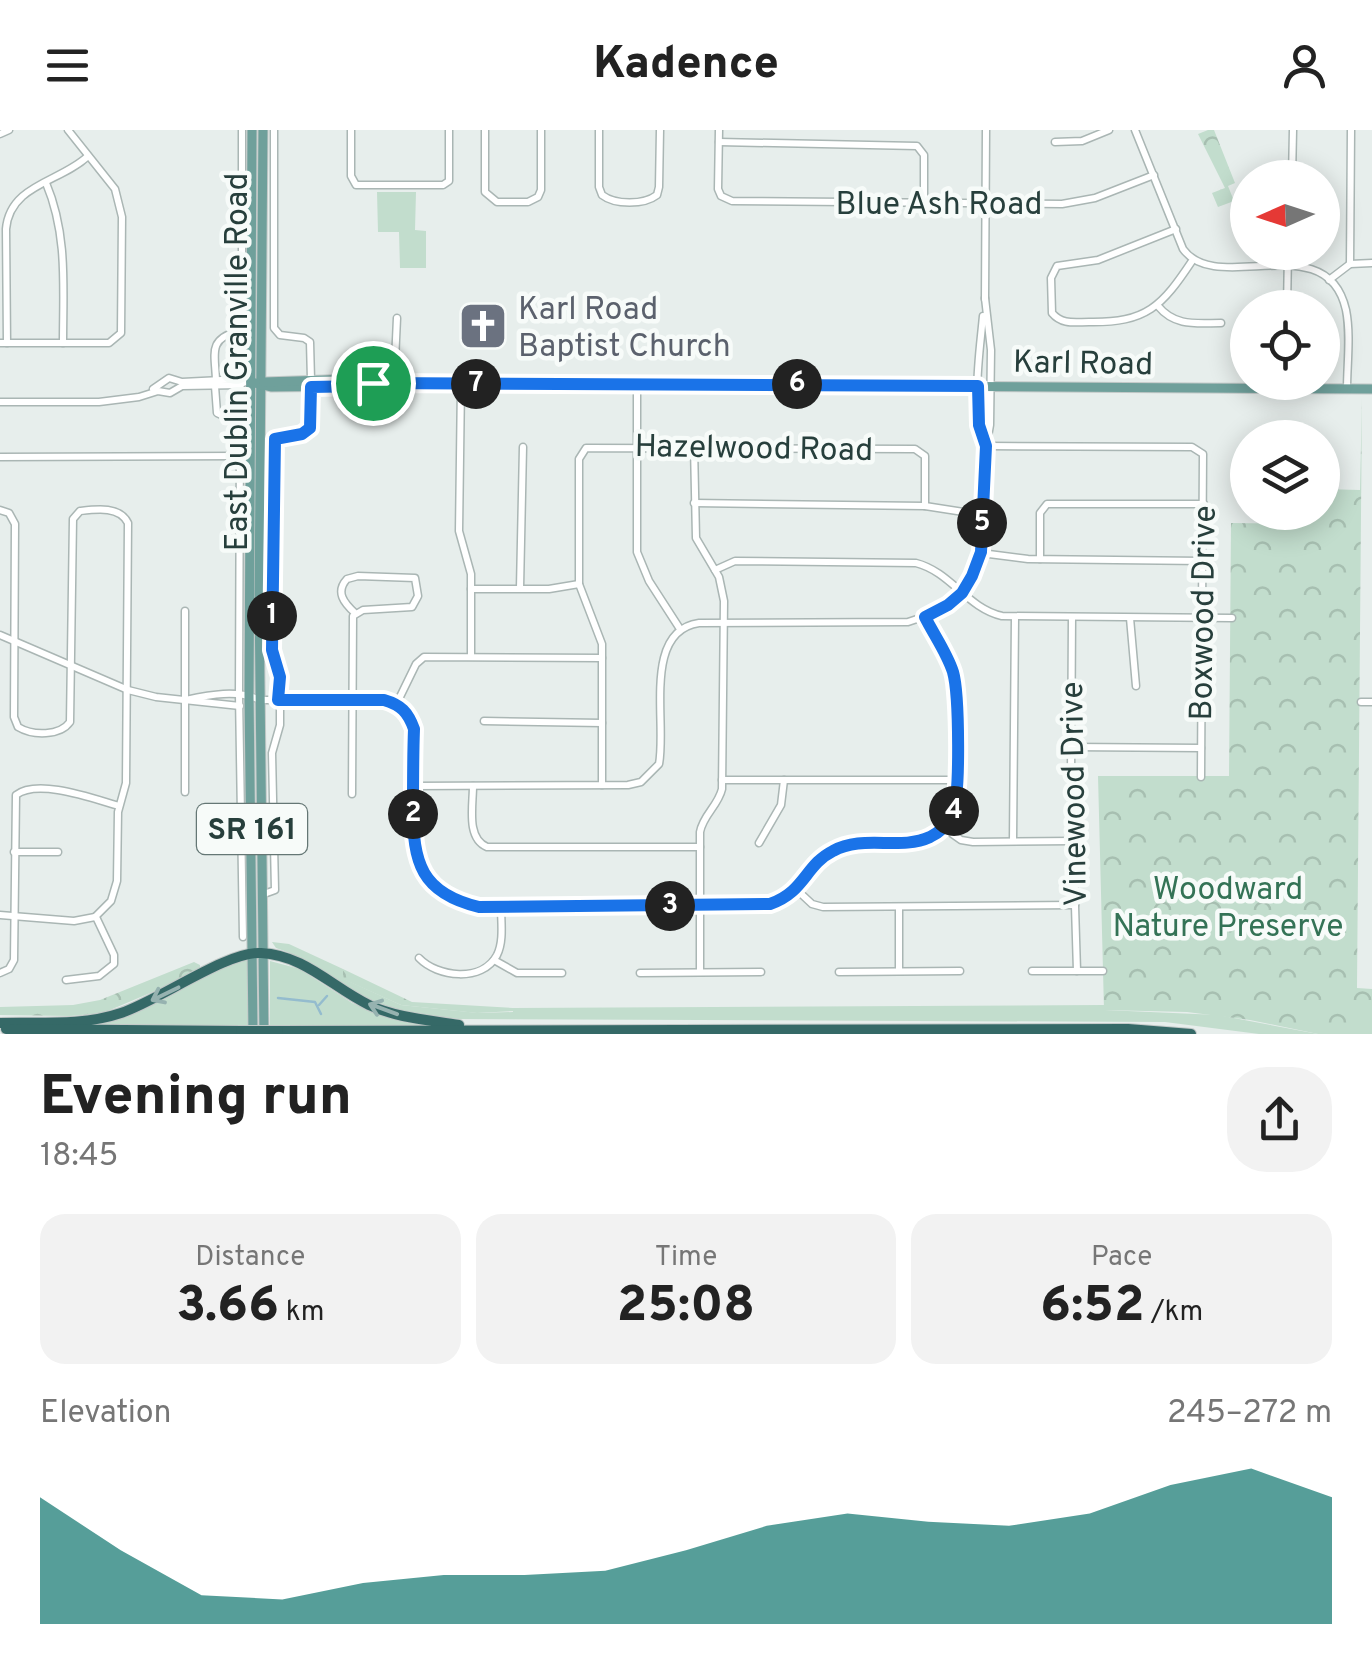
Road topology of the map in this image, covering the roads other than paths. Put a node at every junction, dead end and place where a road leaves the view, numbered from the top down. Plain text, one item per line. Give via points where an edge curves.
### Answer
1 (68, 130) edge
2 (242, 130) edge
3 (252, 130) edge
4 (263, 130) edge
5 (274, 130) edge
6 (351, 130) edge
7 (449, 130) edge
8 (485, 130) edge
9 (541, 130) edge
10 (600, 130) edge
11 (660, 130) edge
12 (719, 130) edge
13 (986, 130) edge
14 (1109, 130) edge
15 (1136, 130) edge
16 (1293, 130) edge
17 (1352, 130) edge
18 (718, 142) junction
19 (1054, 142) dead end
20 (88, 156) junction
21 (1292, 160) edge
22 (1154, 175) junction
23 (46, 183) junction
24 (924, 202) junction
25 (986, 203) junction
26 (1176, 229) junction
27 (1193, 260) junction
28 (1230, 264) edge
29 (1350, 264) junction
30 (1372, 264) edge
31 (1312, 270) edge
32 (1329, 280) junction
33 (985, 298) junction
34 (1158, 306) junction
35 (397, 318) dead end
36 (1222, 323) dead end
37 (3, 343) edge
38 (63, 343) junction
39 (252, 382) junction
40 (216, 383) junction
41 (311, 383) junction
42 (373, 383) junction
43 (174, 384) junction
44 (461, 384) junction
45 (638, 384) junction
46 (978, 386) junction
47 (990, 386) junction
48 (163, 387) junction
49 (1347, 389) junction
50 (1372, 389) edge
51 (0, 402) edge
52 (636, 446) junction
53 (694, 446) junction
54 (986, 446) junction
55 (523, 447) dead end
56 (240, 456) junction
57 (0, 457) edge
58 (694, 503) junction
59 (1204, 504) junction
60 (925, 506) junction
61 (0, 510) edge
62 (982, 515) junction
63 (981, 552) junction
64 (1040, 559) junction
65 (1203, 560) junction
66 (716, 570) junction
67 (579, 584) junction
68 (520, 588) junction
69 (471, 589) junction
70 (962, 593) junction
71 (185, 611) dead end
72 (354, 613) junction
73 (1015, 616) junction
74 (925, 617) junction
75 (1072, 617) junction
76 (1130, 618) junction
77 (1202, 618) junction
78 (1232, 618) dead end
79 (724, 623) junction
80 (680, 629) junction
81 (0, 635) edge
82 (14, 641) junction
83 (471, 656) junction
84 (602, 658) junction
85 (71, 666) junction
86 (1136, 686) dead end
87 (128, 690) junction
88 (185, 700) junction
89 (244, 700) junction
90 (260, 700) junction
91 (278, 700) junction
92 (352, 700) junction
93 (1361, 702) dead end
94 (1372, 702) edge
95 (397, 704) junction
96 (484, 721) dead end
97 (602, 722) junction
98 (1071, 747) junction
99 (1201, 748) junction
100 (1201, 777) dead end
101 (722, 780) junction
102 (784, 780) junction
103 (956, 780) junction
104 (602, 785) junction
105 (413, 786) junction
106 (473, 786) junction
107 (185, 792) dead end
108 (352, 794) dead end
109 (120, 806) junction
110 (247, 814) junction
111 (944, 828) junction
112 (1013, 841) junction
113 (1072, 841) junction
114 (759, 843) dead end
115 (700, 847) junction
116 (14, 852) junction
117 (58, 852) dead end
118 (797, 890) junction
119 (264, 894) junction
120 (700, 906) junction
121 (899, 906) junction
122 (1074, 906) junction
123 (501, 907) junction
124 (0, 915) edge
125 (13, 916) junction
126 (96, 917) junction
127 (244, 937) dead end
128 (258, 953) junction
129 (419, 958) dead end
130 (494, 960) junction
131 (900, 971) junction
132 (1032, 971) dead end
133 (1077, 971) junction
134 (1104, 971) dead end
135 (0, 972) edge
136 (562, 972) dead end
137 (640, 972) dead end
138 (700, 972) junction
139 (761, 972) dead end
140 (839, 972) dead end
141 (960, 972) dead end
142 (66, 980) dead end
143 (0, 1026) edge
144 (494, 1030) junction
145 (247, 1032) edge
146 (264, 1034) edge
147 (1191, 1034) edge

1 - 20 street
2 - 40 street, East Dublin Granville Road via 242,320 237,331 216,342
3 - 39 main road, East Dublin Granville Road / SR 161
4 - 39 main road, East Dublin Granville Road / SR 161
5 - 41 street, East Dublin Granville Road via 274,328 310,342
6 - 7 street via 354,183 447,184
8 - 9 street via 488,197 528,202 541,190
10 - 11 street via 602,195 644,201 657,196
12 - 18 street
13 - 25 street
14 - 19 street
15 - 22 street
16 - 21 street
17 - 29 street
18 - 24 street via 916,146 924,155
18 - 24 street, Blue Ash Road via 718,184 721,196 732,201
20 - 23 street
20 - 38 street via 115,189 122,218 122,327 109,343
22 - 25 street, Blue Ash Road via 1082,202
22 - 26 street
23 - 37 street via 19,198 7,220
23 - 38 street via 62,235
24 - 25 street, Blue Ash Road
25 - 33 street
26 - 27 street
26 - 34 street via 1098,260 1057,266 1051,278 1051,307 1064,322 1113,322
27 - 28 street
27 - 34 street
29 - 30 street
29 - 32 street
31 - 32 street
32 - 49 street via 1346,313
33 - 46 street
33 - 47 street
34 - 36 street via 1180,322
35 - 42 street via 395,362 374,371
37 - 38 street
39 - 40 street, Karl Road
39 - 41 main road, Karl Road
39 - 89 main road, East Dublin Granville Road / SR 161
39 - 90 main road, East Dublin Granville Road / SR 161
40 - 43 street, Karl Road
40 - 56 street, East Dublin Granville Road via 217,413 239,426
41 - 42 main road, Karl Road
41 - 91 street, East Dublin Granville Road via 310,428 278,436 273,444 272,650
42 - 44 main road, Karl Road
43 - 48 street via 170,393
43 - 48 street via 166,378
44 - 45 main road, Karl Road
44 - 69 street via 459,531
45 - 46 main road, Karl Road
45 - 52 street
46 - 47 main road, Karl Road
46 - 54 street
47 - 49 main road, Karl Road
47 - 54 street
48 - 51 street via 100,402
49 - 50 main road, Karl Road
52 - 53 street, Hazelwood Road
52 - 67 street, Hazelwood Road via 586,448 579,459
52 - 80 street via 637,552
53 - 58 street
53 - 60 street, Hazelwood Road via 915,449 926,462
54 - 59 street, Boxwood Drive via 1192,447 1204,459
54 - 62 street
55 - 68 street
56 - 57 street
56 - 89 street, East Dublin Granville Road
58 - 60 street
58 - 66 street via 696,538
59 - 64 street via 1052,503 1040,513
59 - 65 street, Boxwood Drive
60 - 62 street
61 - 82 street via 15,524
62 - 63 street
63 - 64 street
63 - 70 street
64 - 65 street
65 - 77 street, Boxwood Drive
66 - 70 street via 735,561 916,563
66 - 79 street
67 - 68 street
67 - 84 street
68 - 69 street
69 - 83 street
70 - 73 street via 989,613
70 - 74 street
71 - 88 street
72 - 72 street via 412,607 417,582 411,575 352,576 340,590
72 - 92 street
73 - 75 street
73 - 112 street
74 - 79 street via 892,623
74 - 103 street via 956,684
75 - 76 street
75 - 98 street, Vinewood Drive
76 - 77 street
76 - 86 street
77 - 78 street
77 - 99 street, Boxwood Drive
79 - 80 street
79 - 101 street
80 - 104 street via 664,652 659,764 641,782
81 - 82 street
82 - 85 street
82 - 85 street via 14,717 27,732 68,727
83 - 84 street
83 - 95 street via 419,660
84 - 97 street
85 - 87 street
85 - 87 street via 72,524 80,511 114,510 128,523
87 - 88 street
87 - 109 street
88 - 89 street
88 - 107 street
89 - 90 street
89 - 110 main road, East Dublin Granville Road / SR 161
90 - 91 street
90 - 119 main road, East Dublin Granville Road / SR 161
91 - 92 street
91 - 119 street, East Dublin Granville Road via 274,890
92 - 95 street
92 - 108 street
93 - 94 street
95 - 105 street via 414,729
96 - 97 street
97 - 104 street
98 - 99 street
98 - 113 street, Vinewood Drive
99 - 100 street, Boxwood Drive
101 - 102 street
101 - 115 street via 718,803 702,823
102 - 103 street
102 - 114 street via 781,805
103 - 111 street via 954,810
104 - 106 street
105 - 106 street
105 - 123 street via 413,842 432,886 454,901
106 - 115 street via 474,834 487,847
109 - 116 street via 24,790 14,803
109 - 126 street via 116,881 111,901
110 - 127 street, East Dublin Granville Road
110 - 128 main road, East Dublin Granville Road / SR 161
111 - 112 street via 961,840
111 - 118 street via 924,839 836,849
112 - 113 street
113 - 122 street, Vinewood Drive
115 - 120 street
116 - 117 street
116 - 125 street
118 - 120 street via 770,904
118 - 121 street via 823,906
119 - 128 main road, East Dublin Granville Road / SR 161
120 - 123 street
120 - 138 street
121 - 122 street
121 - 131 street
122 - 133 street, Vinewood Drive
123 - 130 street
124 - 125 street
125 - 126 street
125 - 135 street via 14,960
126 - 142 street via 114,964 99,976
128 -> 143 highway via 106,1018
144 -> 128 highway via 383,1010 294,959
128 - 145 main road, East Dublin Granville Road / SR 161
128 - 146 main road, East Dublin Granville Road / SR 161
129 - 130 street via 428,968 450,973 476,972
130 - 136 street via 516,972
131 - 140 street
131 - 141 street
132 - 133 street
133 - 134 street
137 - 138 street
138 - 139 street
143 - 145 highway
144 - 145 highway, bridge
144 - 147 highway via 1128,1028

